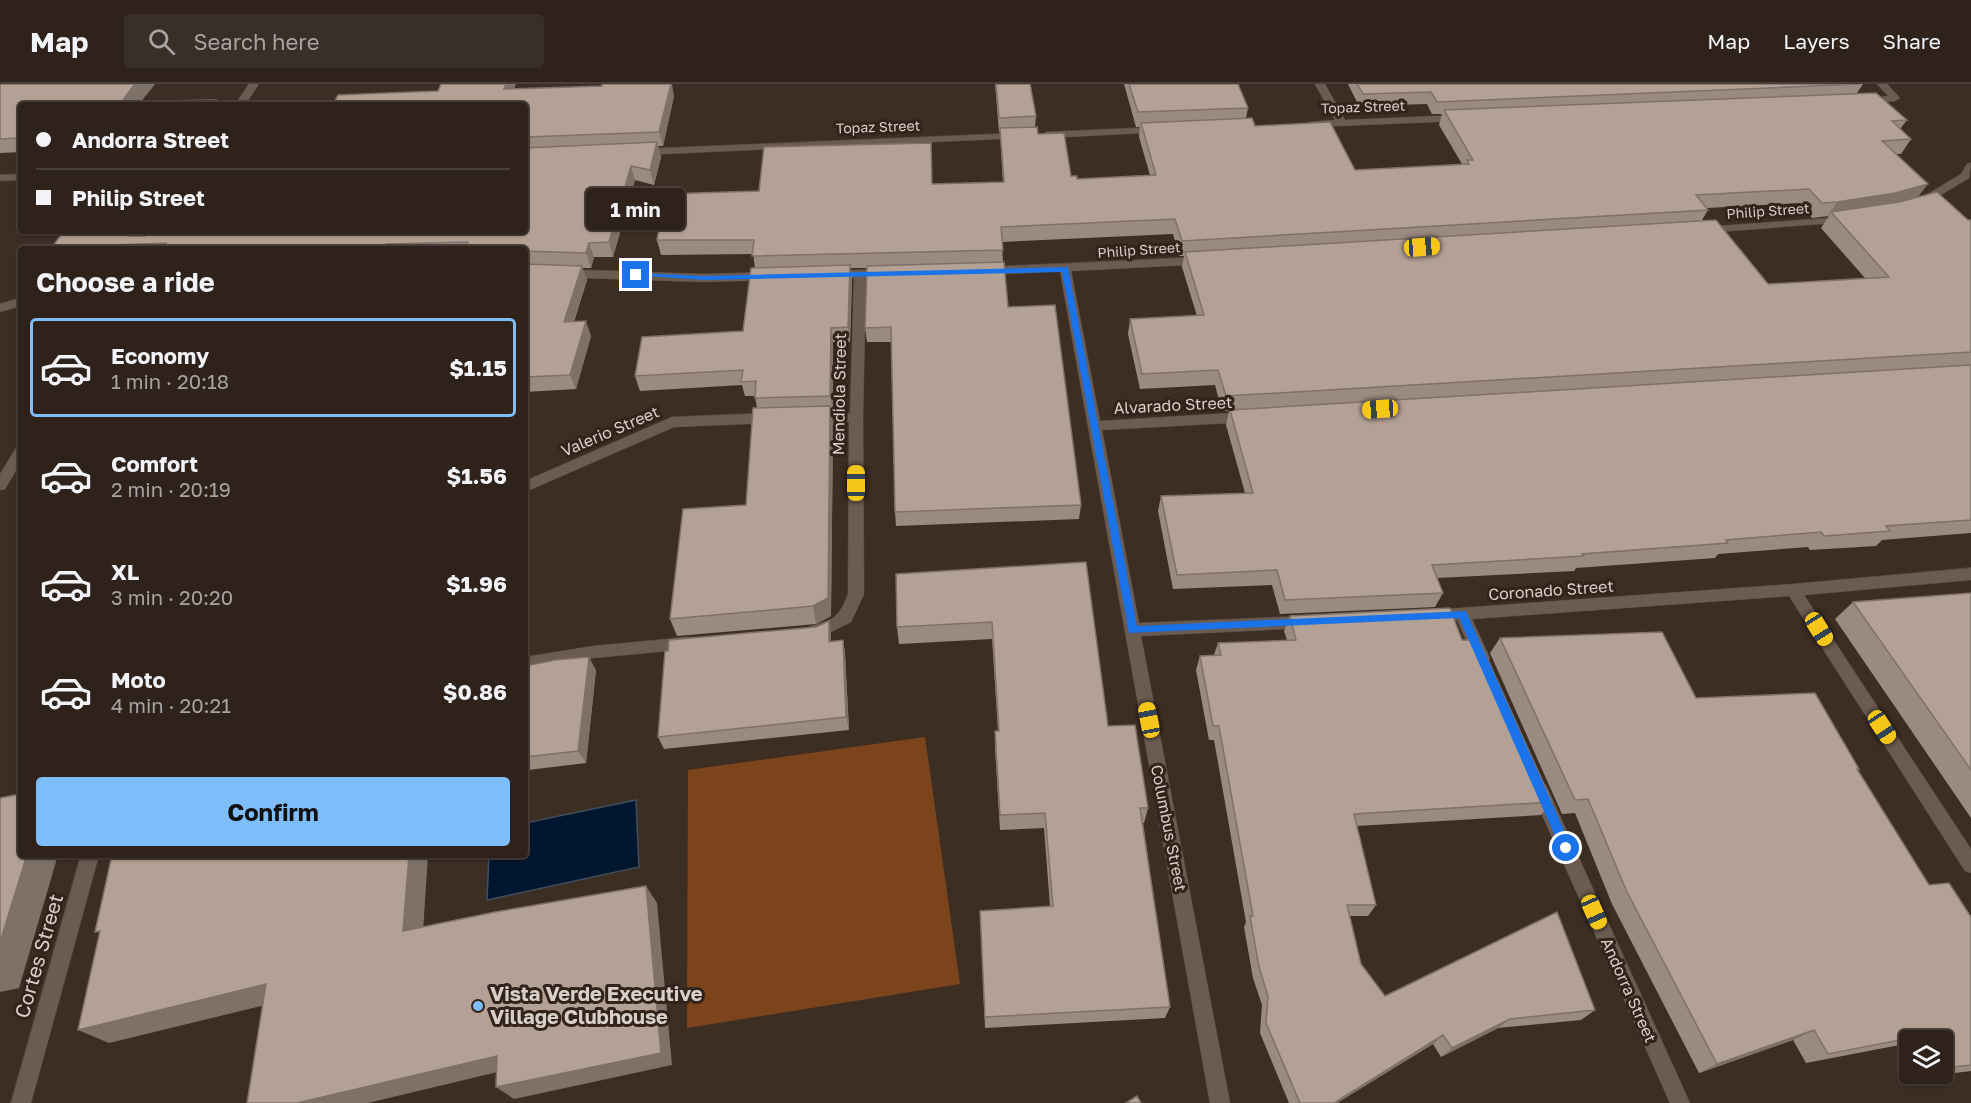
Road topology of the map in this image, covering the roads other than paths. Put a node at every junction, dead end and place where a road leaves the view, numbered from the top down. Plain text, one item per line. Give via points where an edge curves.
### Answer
1 (254, 84) edge
2 (1320, 84) edge
3 (1882, 84) edge
4 (242, 102) edge
5 (1851, 102) edge
6 (1472, 117) edge
7 (1341, 123) junction
8 (1306, 124) edge
9 (1176, 129) edge
10 (632, 152) edge
11 (1969, 172) edge
12 (18, 177) edge
13 (0, 178) edge
14 (1912, 205) edge
15 (1859, 217) edge
16 (1696, 230) edge
17 (1220, 260) edge
18 (1065, 269) junction
19 (974, 271) edge
20 (528, 272) edge
21 (894, 273) edge
22 (860, 274) junction
23 (815, 275) edge
24 (782, 276) edge
25 (0, 298) edge
26 (18, 300) edge
27 (18, 301) edge
28 (0, 308) edge
29 (1261, 416) edge
30 (856, 417) junction
31 (1096, 426) junction
32 (18, 457) edge
33 (18, 458) edge
34 (0, 464) edge
35 (0, 485) edge
36 (528, 486) edge
37 (1971, 574) edge
38 (1793, 590) junction
39 (1462, 614) junction
40 (1415, 616) edge
41 (1321, 621) edge
42 (1132, 630) junction
43 (795, 634) edge
44 (700, 642) edge
45 (528, 663) edge
46 (1491, 679) edge
47 (1535, 777) edge
48 (89, 858) edge
49 (1971, 865) edge
50 (21, 1103) edge
51 (1220, 1103) edge
52 (1680, 1103) edge

1 - 4 street
2 - 7 street
3 - 5 street via 1895,98
6 - 7 street, Topaz Street
7 - 8 street, Topaz Street
9 - 10 street, Topaz Street
11 - 14 street via 1932,198
12 - 13 street
15 - 16 street, Philip Street
17 - 18 street, Philip Street
18 - 19 street, Philip Street
18 - 31 street, Columbus Street
20 - 24 street via 704,278
21 - 22 street
22 - 23 street
22 - 30 street, Mendiola Street
25 - 26 street
27 - 28 street
29 - 31 street, Alvarado Street
30 - 36 street, Valerio Street via 672,422
30 - 43 street, Mendiola Street via 856,594 846,618 819,632
31 - 42 street, Columbus Street
32 - 34 street
33 - 35 street
37 - 38 street, Coronado Street
38 - 39 street, Coronado Street
38 - 49 street
39 - 40 street, Coronado Street
39 - 46 street
41 - 42 street
42 - 51 street, Columbus Street
44 - 45 street
47 - 52 street, Andorra Street
48 - 50 street, Cortes Street

